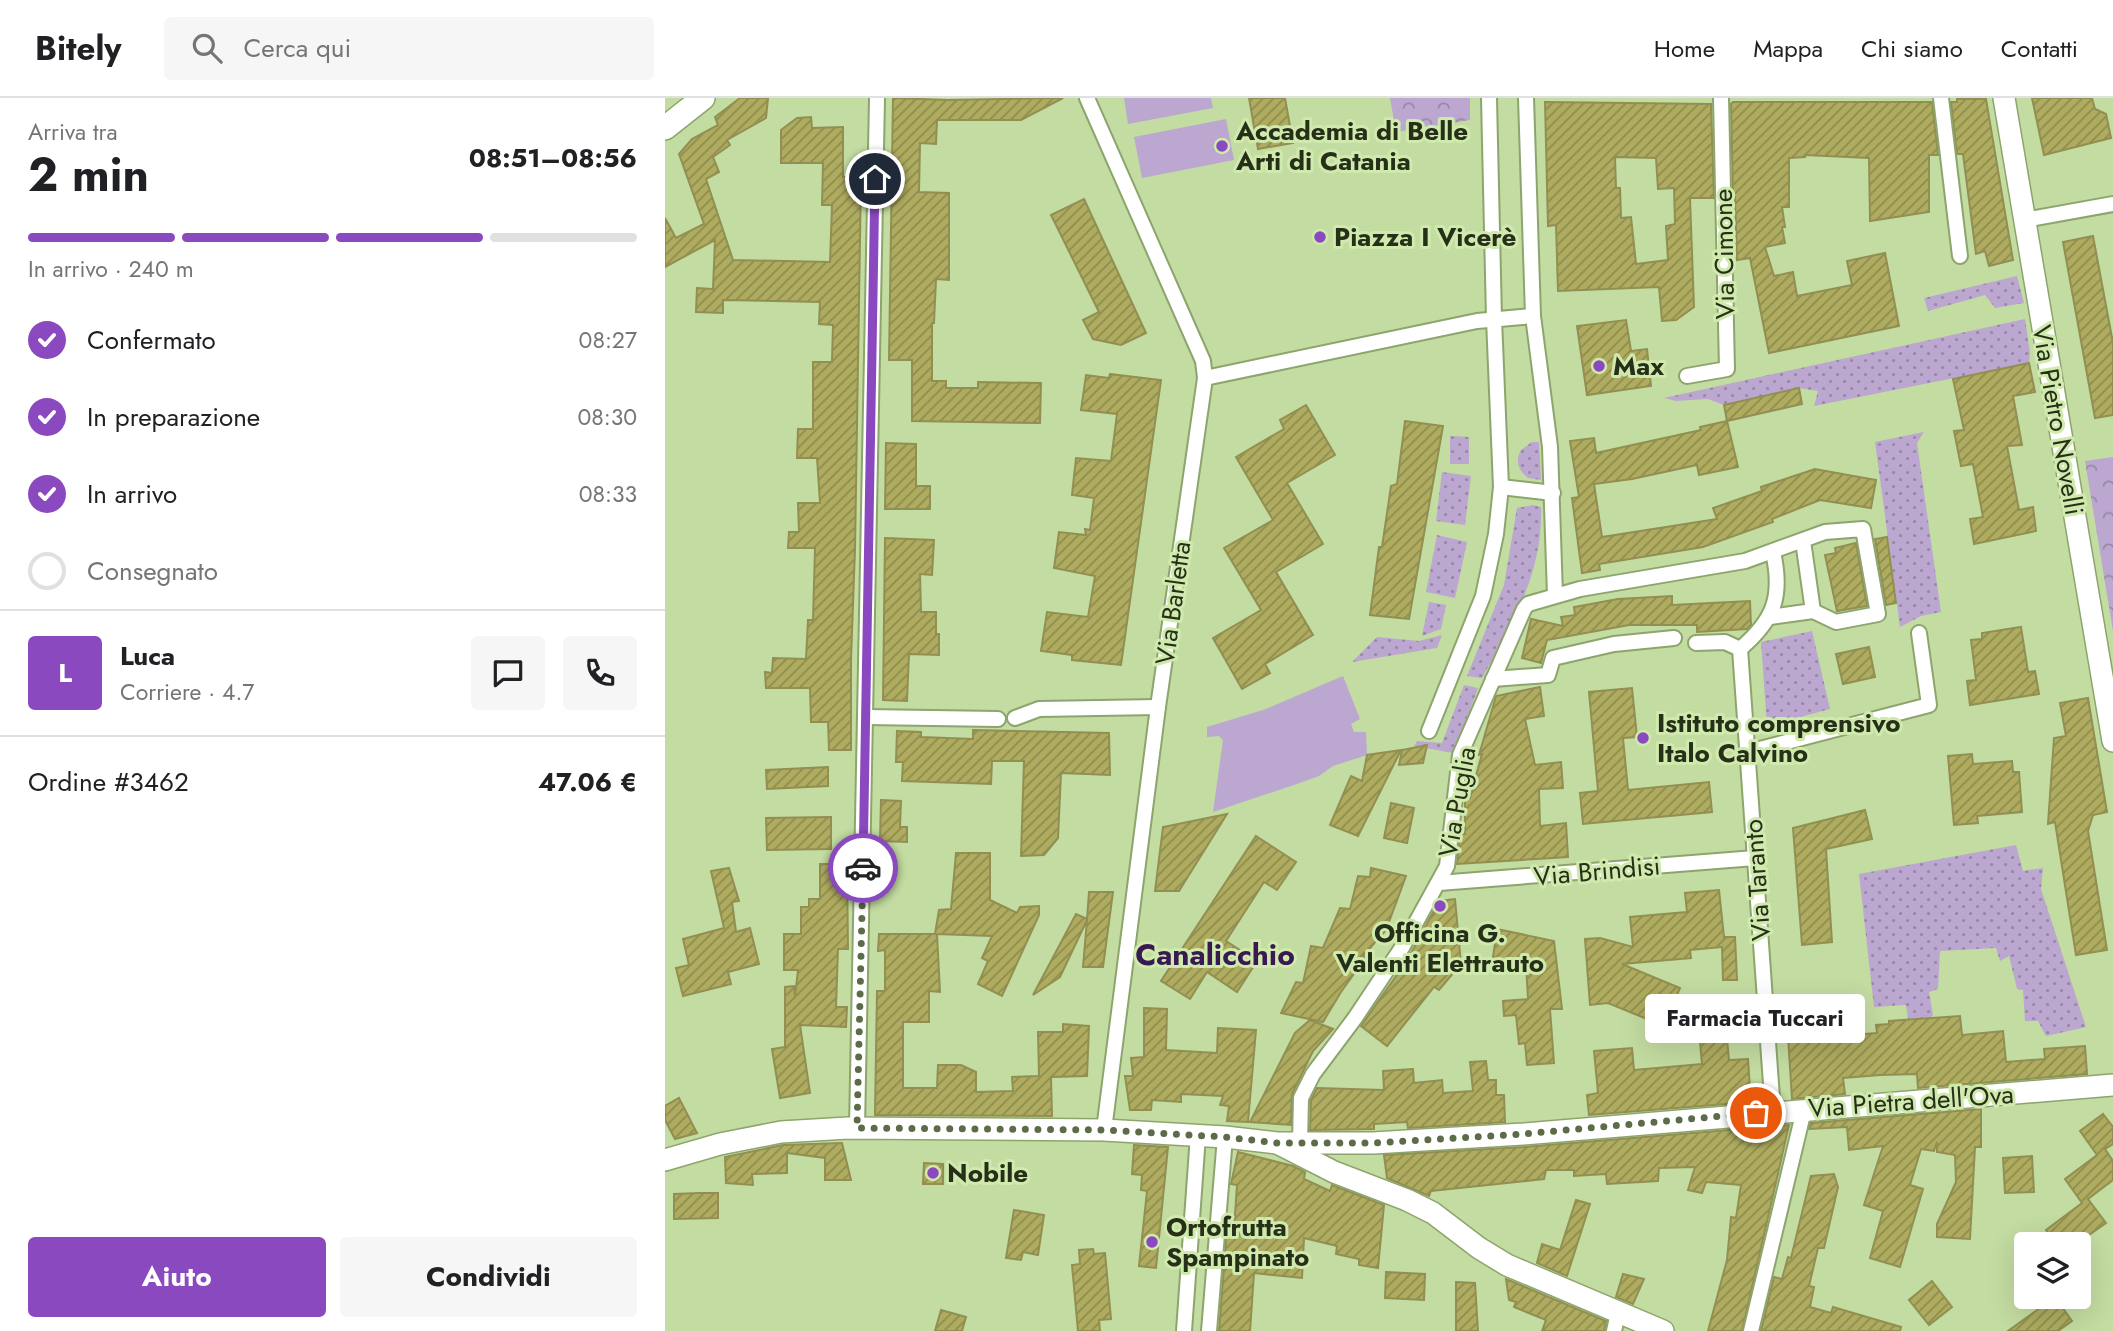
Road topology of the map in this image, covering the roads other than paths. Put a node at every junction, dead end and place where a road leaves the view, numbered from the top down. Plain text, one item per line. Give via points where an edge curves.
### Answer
1 (703, 98) edge
2 (877, 98) edge
3 (1087, 98) edge
4 (1489, 98) edge
5 (1526, 98) edge
6 (1721, 98) edge
7 (1941, 98) edge
8 (2004, 98) edge
9 (665, 128) edge
10 (2113, 204) edge
11 (2025, 220) junction
12 (1960, 256) dead end
13 (1532, 316) junction
14 (1493, 319) junction
15 (1687, 376) dead end
16 (1205, 378) junction
17 (1501, 487) junction
18 (1553, 493) junction
19 (1803, 541) junction
20 (1773, 552) junction
21 (1555, 595) junction
22 (1813, 611) junction
23 (1770, 617) junction
24 (1919, 633) dead end
25 (1674, 638) dead end
26 (1696, 643) dead end
27 (1739, 649) junction
28 (1493, 679) junction
29 (1158, 707) junction
30 (866, 717) junction
31 (1015, 718) dead end
32 (998, 719) dead end
33 (1429, 731) dead end
34 (2113, 741) edge
35 (1748, 752) junction
36 (1755, 858) junction
37 (1439, 883) junction
38 (2113, 1085) edge
39 (1804, 1110) junction
40 (1773, 1112) junction
41 (857, 1128) junction
42 (1104, 1130) junction
43 (1198, 1135) junction
44 (1225, 1137) junction
45 (1277, 1143) junction
46 (1300, 1143) junction
47 (1329, 1143) junction
48 (665, 1160) edge
49 (1328, 1169) junction
50 (1616, 1322) edge
51 (1184, 1331) edge
52 (1209, 1331) edge
53 (1663, 1331) edge
54 (1751, 1331) edge

1 - 9 main road
2 - 30 street
3 - 16 street, Via Barletta via 1203,360
4 - 14 street, Via Puglia
5 - 13 street
6 - 15 street, Via Cimone via 1727,369
7 - 12 street
8 - 11 main road, Via Pietro Novelli
10 - 11 street
11 - 34 main road, Via Pietro Novelli
13 - 14 street
13 - 18 street
14 - 16 street
14 - 17 street, Via Puglia
16 - 29 street, Via Barletta
17 - 18 street
17 - 33 street, Via Puglia via 1483,596
18 - 21 street
19 - 20 street, Via Puglia
19 - 22 street
19 - 22 street, Via Puglia via 1825,532 1863,529 1878,614 1836,622
20 - 21 street, Via Puglia
20 - 23 street via 1777,586
21 - 28 street, Via Puglia via 1524,609
22 - 23 street
23 - 27 street via 1760,633
24 - 35 street via 1929,705
25 - 28 street via 1614,644 1552,658 1548,675
26 - 27 street via 1725,642
27 - 35 street, Via Taranto
28 - 37 street, Via Puglia via 1460,755 1447,866
29 - 31 street via 1039,709
29 - 42 street, Via Barletta
30 - 32 street
30 - 41 street
35 - 36 street, Via Taranto
36 - 37 street, Via Brindisi
36 - 40 street, Via Taranto
37 - 46 street, Via Puglia via 1383,977 1313,1074 1301,1098
38 - 39 main road, Via Pietra dell'Ova
39 - 40 main road, Via Pietra dell'Ova
39 - 54 street
40 - 47 main road, Via Pietra dell'Ova via 1523,1134
41 - 42 main road, Via Pietra dell'Ova
41 - 48 main road, Via Pietra dell'Ova via 781,1132
42 - 43 main road, Via Pietra dell'Ova
43 - 44 main road, Via Pietra dell'Ova
43 - 51 street
44 - 45 main road, Via Pietra dell'Ova
44 - 52 street
45 - 46 main road, Via Pietra dell'Ova
45 - 49 main road
46 - 47 main road, Via Pietra dell'Ova
47 - 49 main road via 1323,1149
49 - 50 main road via 1433,1213 1507,1265
50 - 53 main road

